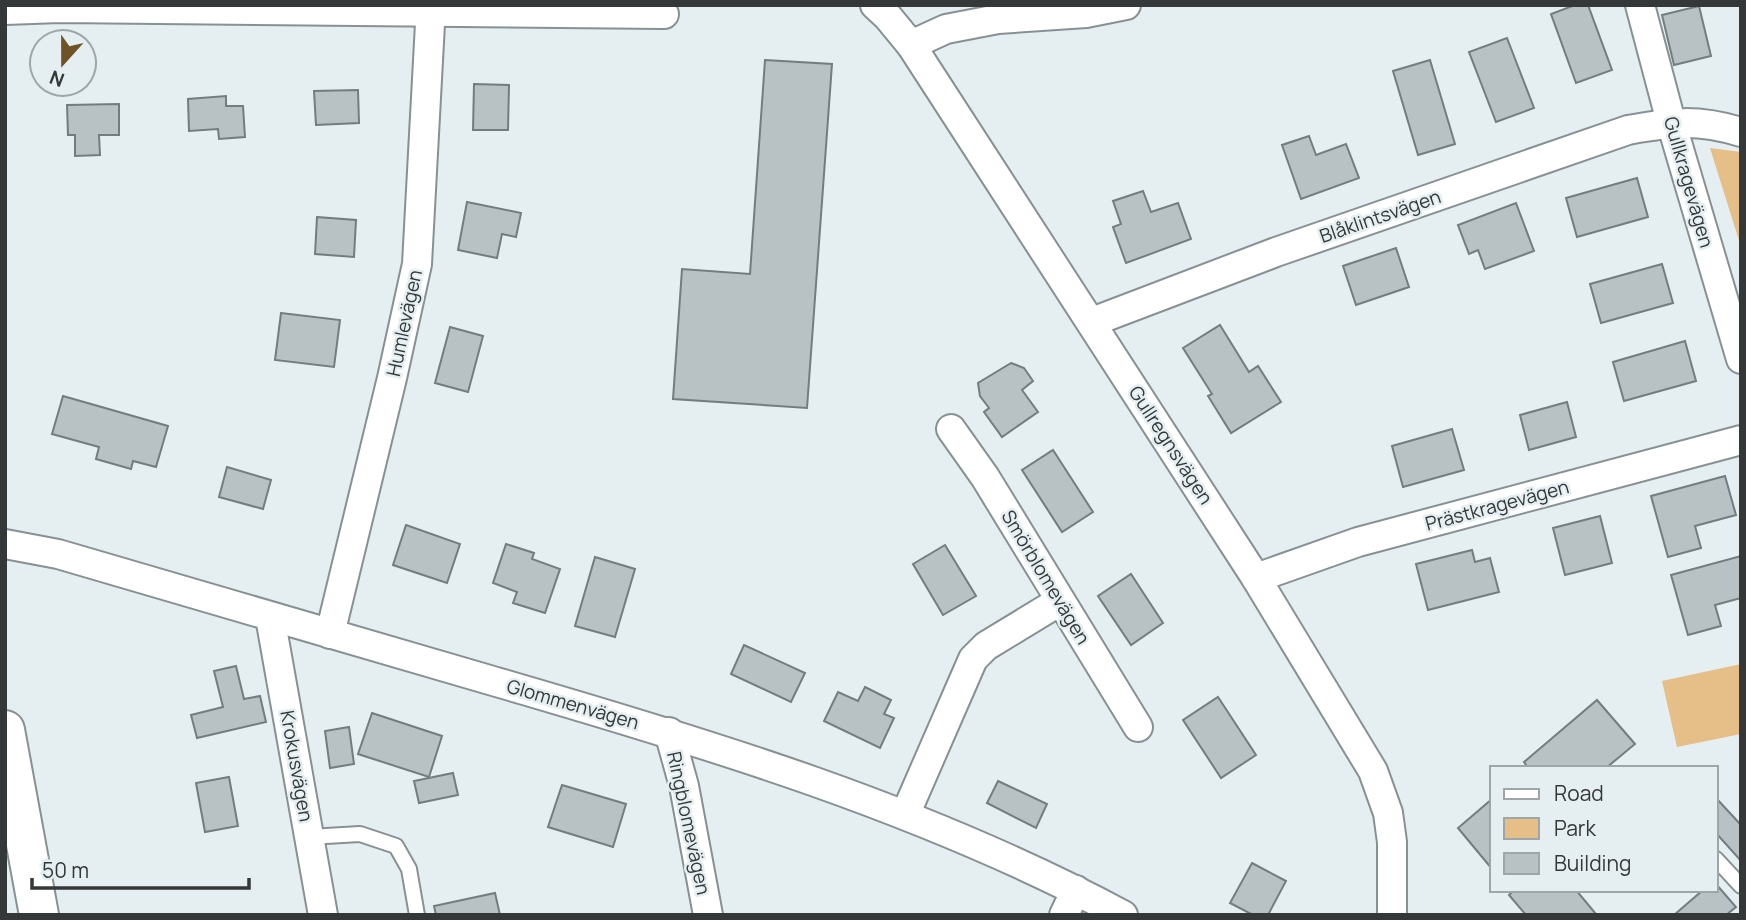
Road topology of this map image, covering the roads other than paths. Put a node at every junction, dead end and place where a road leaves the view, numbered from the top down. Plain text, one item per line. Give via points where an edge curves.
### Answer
1 (875, 5) edge
2 (1126, 5) edge
3 (1640, 5) edge
4 (59, 6) edge
5 (310, 8) edge
6 (430, 8) edge
7 (5, 10) edge
8 (664, 14) dead end
9 (911, 45) junction
10 (1671, 122) junction
11 (1741, 132) edge
12 (1093, 323) junction
13 (1741, 359) edge
14 (951, 429) dead end
15 (1741, 440) edge
16 (5, 544) edge
17 (1256, 578) junction
18 (1060, 601) junction
19 (270, 617) junction
20 (330, 634) junction
21 (1138, 727) dead end
22 (5, 730) edge
23 (669, 732) junction
24 (905, 815) junction
25 (309, 837) junction
26 (1718, 861) edge
27 (1741, 886) edge
28 (1076, 890) junction
29 (39, 915) edge
30 (323, 915) edge
31 (416, 915) edge
32 (708, 915) edge
33 (1064, 915) edge
34 (1123, 915) edge
35 (1392, 915) edge

1 - 9 street, Gullregnsvägen
2 - 9 street via 1086,13 998,19 946,29
3 - 10 street, Gullkragevägen
4 - 5 street
4 - 7 street
5 - 6 street
6 - 8 street
6 - 20 street, Humlevägen via 416,264
9 - 12 street, Gullregnsvägen
10 - 11 street, Blåklintsvägen via 1717,125
10 - 12 street, Blåklintsvägen via 1628,130 1315,239
10 - 13 street, Gullkragevägen
12 - 17 street, Gullregnsvägen
14 - 18 street, Smörblomevägen
15 - 17 street, Prästkragevägen via 1358,542
16 - 19 street, Glommenvägen via 58,554
17 - 35 street, Gullregnsvägen via 1373,771 1388,813 1392,842
18 - 21 street, Smörblomevägen
18 - 24 street via 986,646 973,659
19 - 20 street, Glommenvägen
19 - 25 street, Krokusvägen
20 - 23 street, Glommenvägen
22 - 29 street
23 - 24 street, Glommenvägen
23 - 32 street, Ringblomevägen
24 - 28 street, Glommenvägen
25 - 30 street, Krokusvägen
25 - 31 lane via 360,834 396,846 409,869
26 - 27 lane
28 - 33 street
28 - 34 street, Glommenvägen

